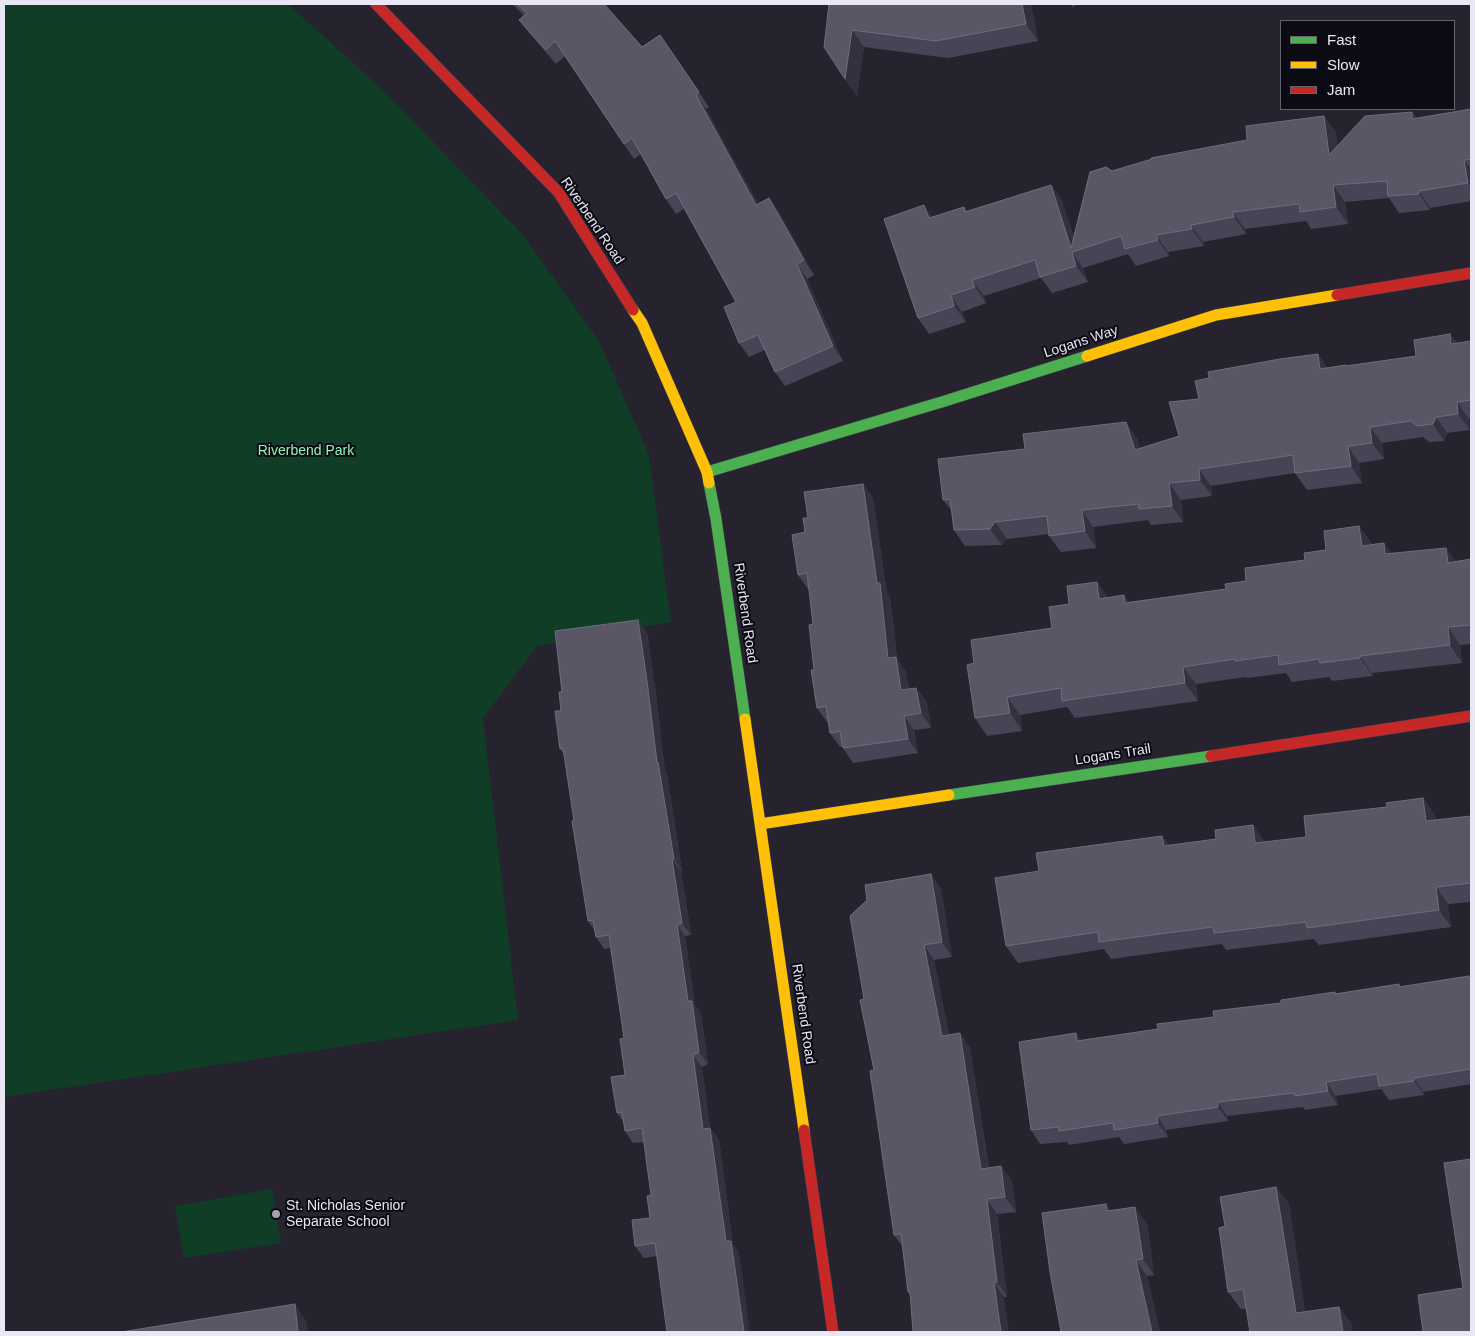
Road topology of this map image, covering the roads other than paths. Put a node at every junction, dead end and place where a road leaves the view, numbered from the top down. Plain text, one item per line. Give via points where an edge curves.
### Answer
1 (376, 4) edge
2 (1471, 273) edge
3 (706, 472) junction
4 (1471, 716) edge
5 (760, 824) junction
6 (833, 1332) edge

1 - 3 street, Riverbend Road via 559,193 642,323
2 - 3 street, Logans Way via 1216,315
3 - 5 street, Riverbend Road via 716,519
4 - 5 street, Logans Trail
5 - 6 street, Riverbend Road

